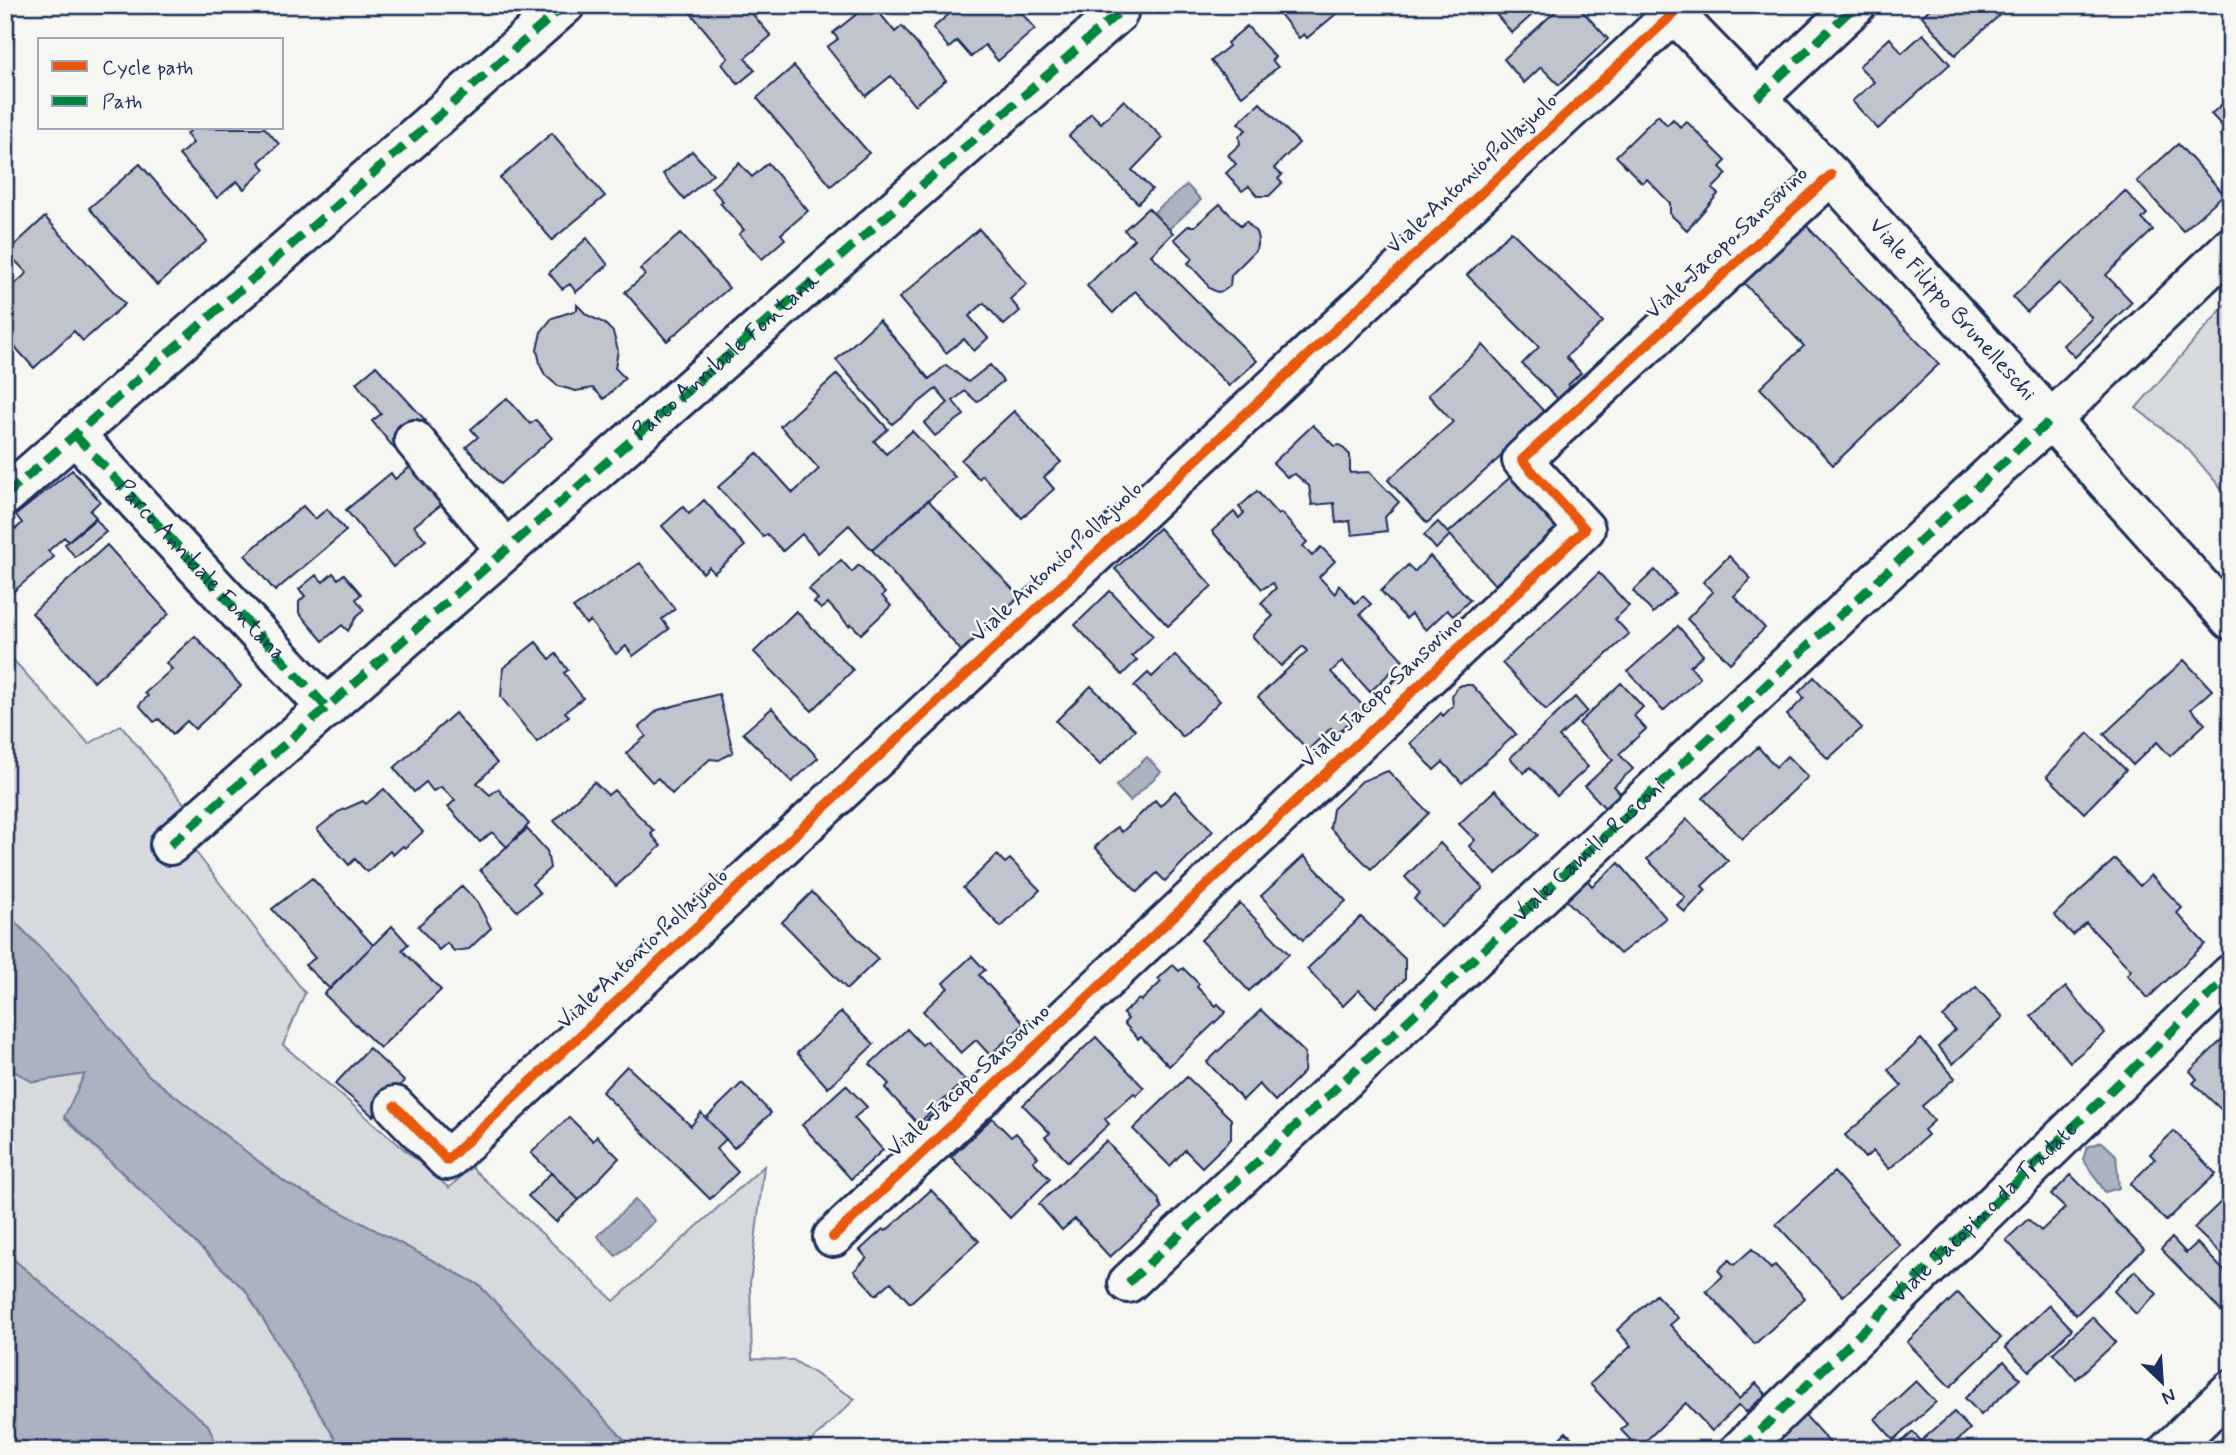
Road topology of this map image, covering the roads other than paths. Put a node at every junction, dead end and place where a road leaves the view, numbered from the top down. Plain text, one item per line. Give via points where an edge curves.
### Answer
1 (565, 5) edge
2 (1112, 5) edge
3 (1856, 5) edge
4 (1670, 10) edge
5 (1757, 98) junction
6 (1831, 175) junction
7 (2231, 247) edge
8 (2051, 420) junction
9 (75, 435) junction
10 (414, 440) dead end
11 (5, 496) edge
12 (506, 550) junction
13 (2231, 620) edge
14 (327, 708) junction
15 (170, 845) dead end
16 (2231, 974) edge
17 (395, 1106) dead end
18 (834, 1237) dead end
19 (1128, 1283) dead end
20 (2231, 1390) edge
21 (1740, 1450) edge
22 (2169, 1450) edge

1 - 9 street
2 - 12 street, Parco Annibale Fontana via 1118,13
3 - 5 street
4 - 5 street, Viale Filippo Brunelleschi
4 - 17 street, Viale Antonio Pollajuolo via 447,1160
5 - 6 street, Viale Filippo Brunelleschi
6 - 8 street, Viale Filippo Brunelleschi
6 - 18 street, Viale Jacopo Sansovino via 1522,460 1585,529
7 - 8 street, Viale Camillo Rusconi
8 - 13 street, Viale Filippo Brunelleschi
8 - 19 street, Viale Camillo Rusconi
9 - 11 street
9 - 14 street, Parco Annibale Fontana
10 - 12 street
12 - 14 street, Parco Annibale Fontana
14 - 15 street, Parco Annibale Fontana
16 - 21 street, Viale Jacopino da Tradate
20 - 22 street

